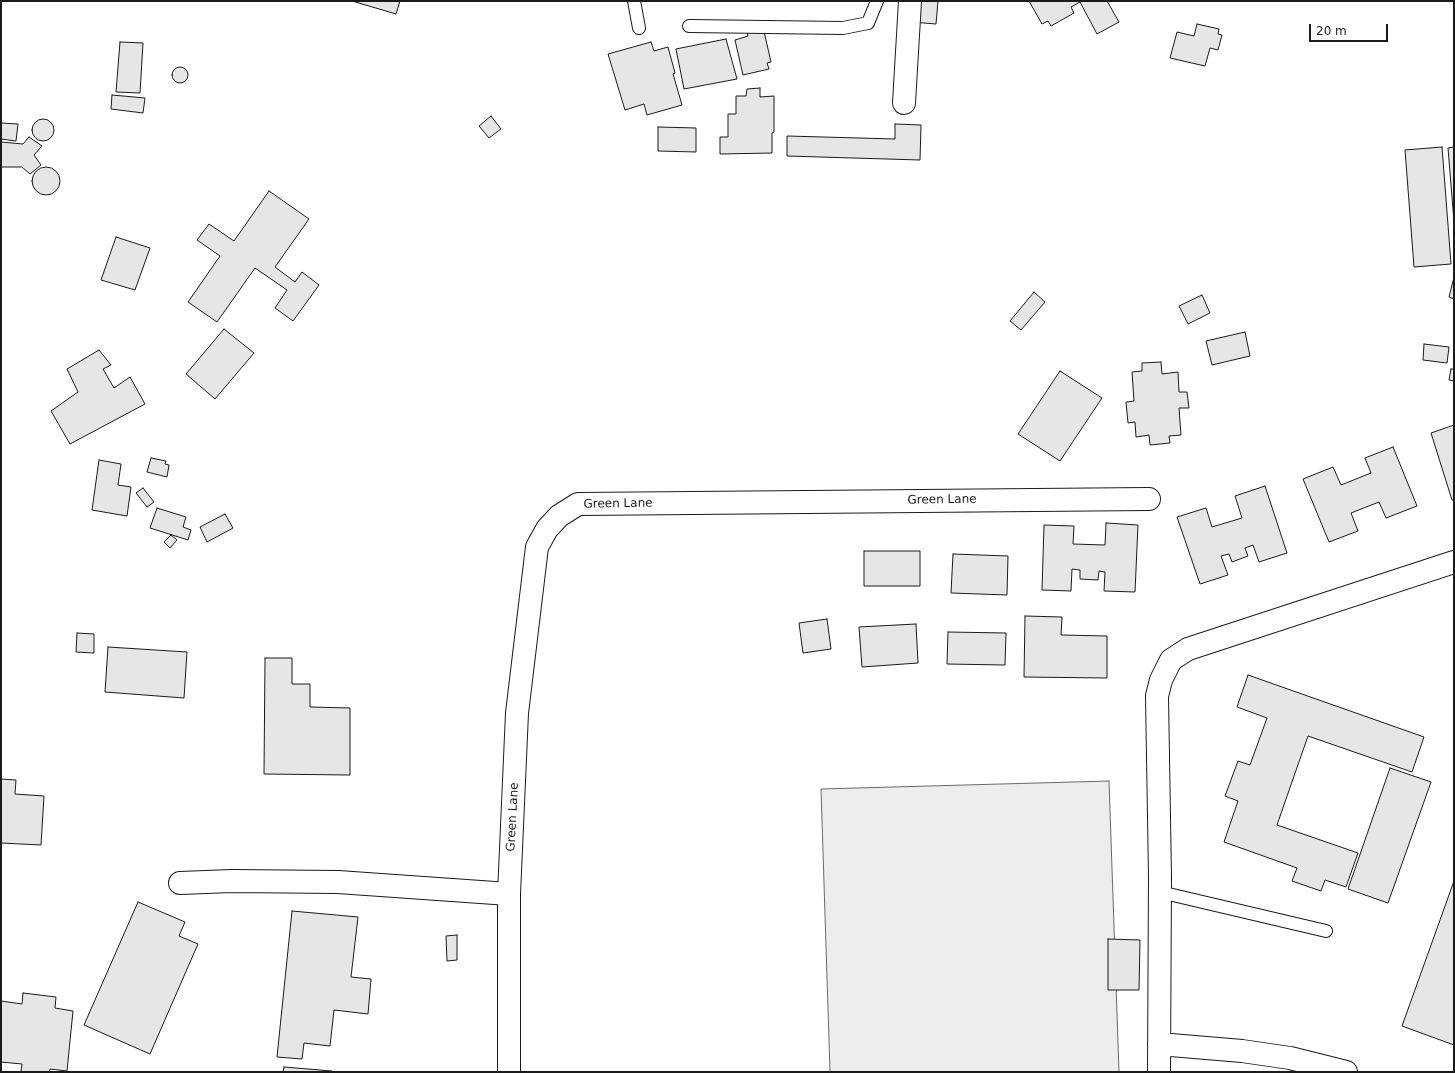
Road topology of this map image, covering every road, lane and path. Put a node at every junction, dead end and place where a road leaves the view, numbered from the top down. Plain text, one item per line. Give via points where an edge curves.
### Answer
1 (634, 1) edge
2 (877, 1) edge
3 (910, 1) edge
4 (689, 26) dead end
5 (639, 28) dead end
6 (904, 103) dead end
7 (1149, 499) dead end
8 (1454, 562) edge
9 (180, 883) dead end
10 (1160, 892) junction
11 (509, 894) junction
12 (1326, 931) dead end
13 (1159, 1044) junction
14 (510, 1072) edge
15 (1159, 1072) edge
16 (1346, 1072) edge

1 - 5 lane
2 - 4 lane via 868,23 843,28
3 - 6 street
7 - 11 street, Green Lane via 578,504 559,516 537,548 517,713
8 - 10 street via 1188,649 1171,660 1161,680 1157,696
9 - 11 street via 232,880 338,882
10 - 12 lane
10 - 13 street
11 - 14 street, Green Lane
13 - 15 street
13 - 16 street via 1290,1058

